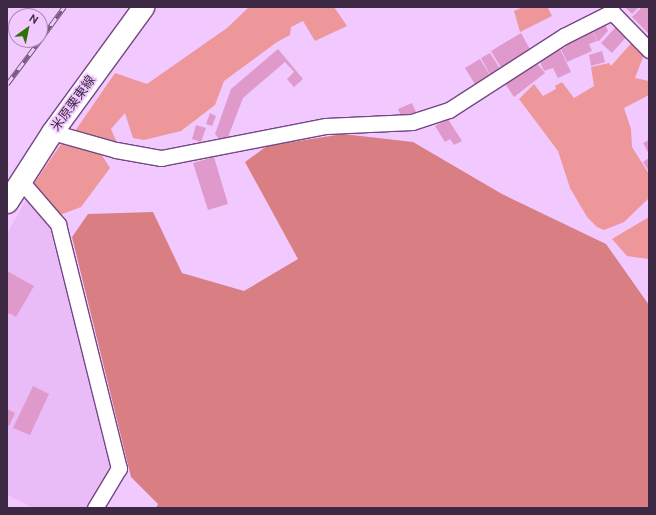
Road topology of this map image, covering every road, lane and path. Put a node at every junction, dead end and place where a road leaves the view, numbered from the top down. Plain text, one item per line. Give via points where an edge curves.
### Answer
1 (143, 7) edge
2 (613, 10) edge
3 (649, 50) edge
4 (52, 132) junction
5 (21, 181) junction
6 (7, 202) edge
7 (95, 508) edge

1 - 4 main road, 米原栗東線
2 - 3 street
2 - 4 street via 564,36 449,110 412,122 326,126 161,158 116,150
4 - 5 main road, 米原栗東線
5 - 6 main road, 米原栗東線
5 - 7 street via 58,224 119,468

